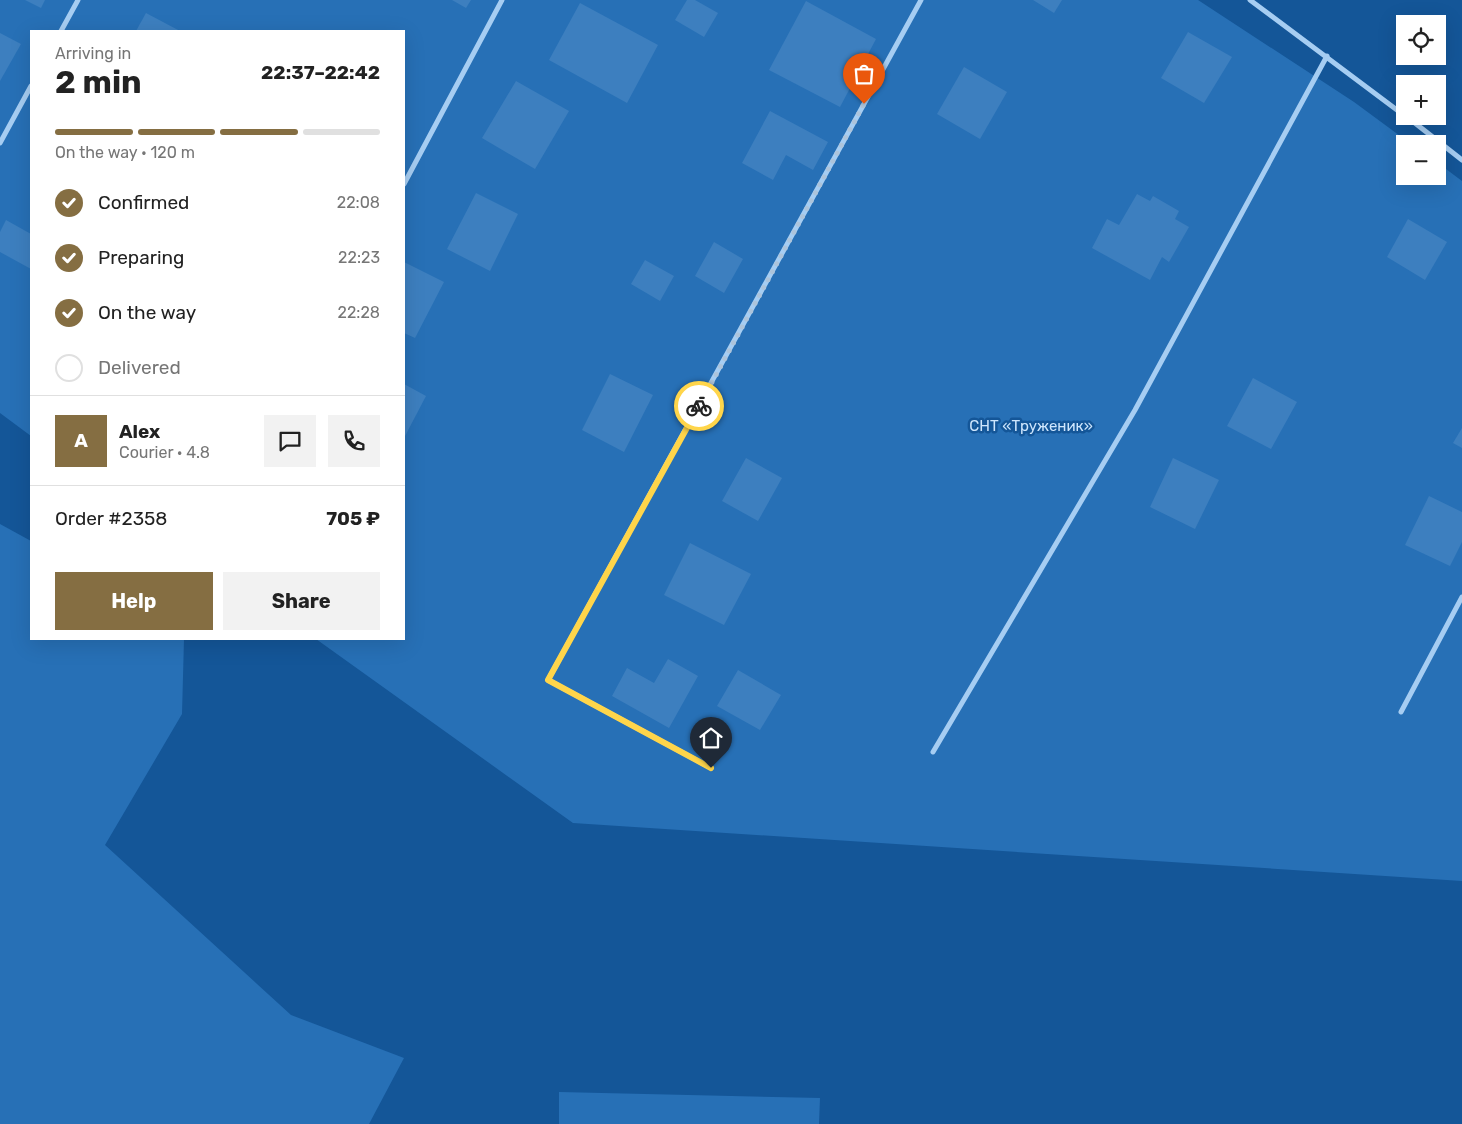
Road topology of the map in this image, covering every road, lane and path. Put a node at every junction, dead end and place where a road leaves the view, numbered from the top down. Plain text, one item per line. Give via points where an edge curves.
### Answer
1 (78, 0) edge
2 (502, 0) edge
3 (921, 0) edge
4 (1250, 0) edge
5 (62, 30) edge
6 (1327, 56) junction
7 (30, 88) edge
8 (1396, 109) edge
9 (1417, 125) edge
10 (0, 143) edge
11 (1462, 160) edge
12 (405, 182) edge
13 (1462, 597) edge
14 (1401, 712) dead end
15 (933, 752) dead end
16 (711, 768) dead end

1 - 5 street
2 - 12 street
3 - 16 street via 548,680
4 - 6 street
6 - 8 street
6 - 15 street via 1135,410
7 - 10 street
9 - 11 street
13 - 14 street

